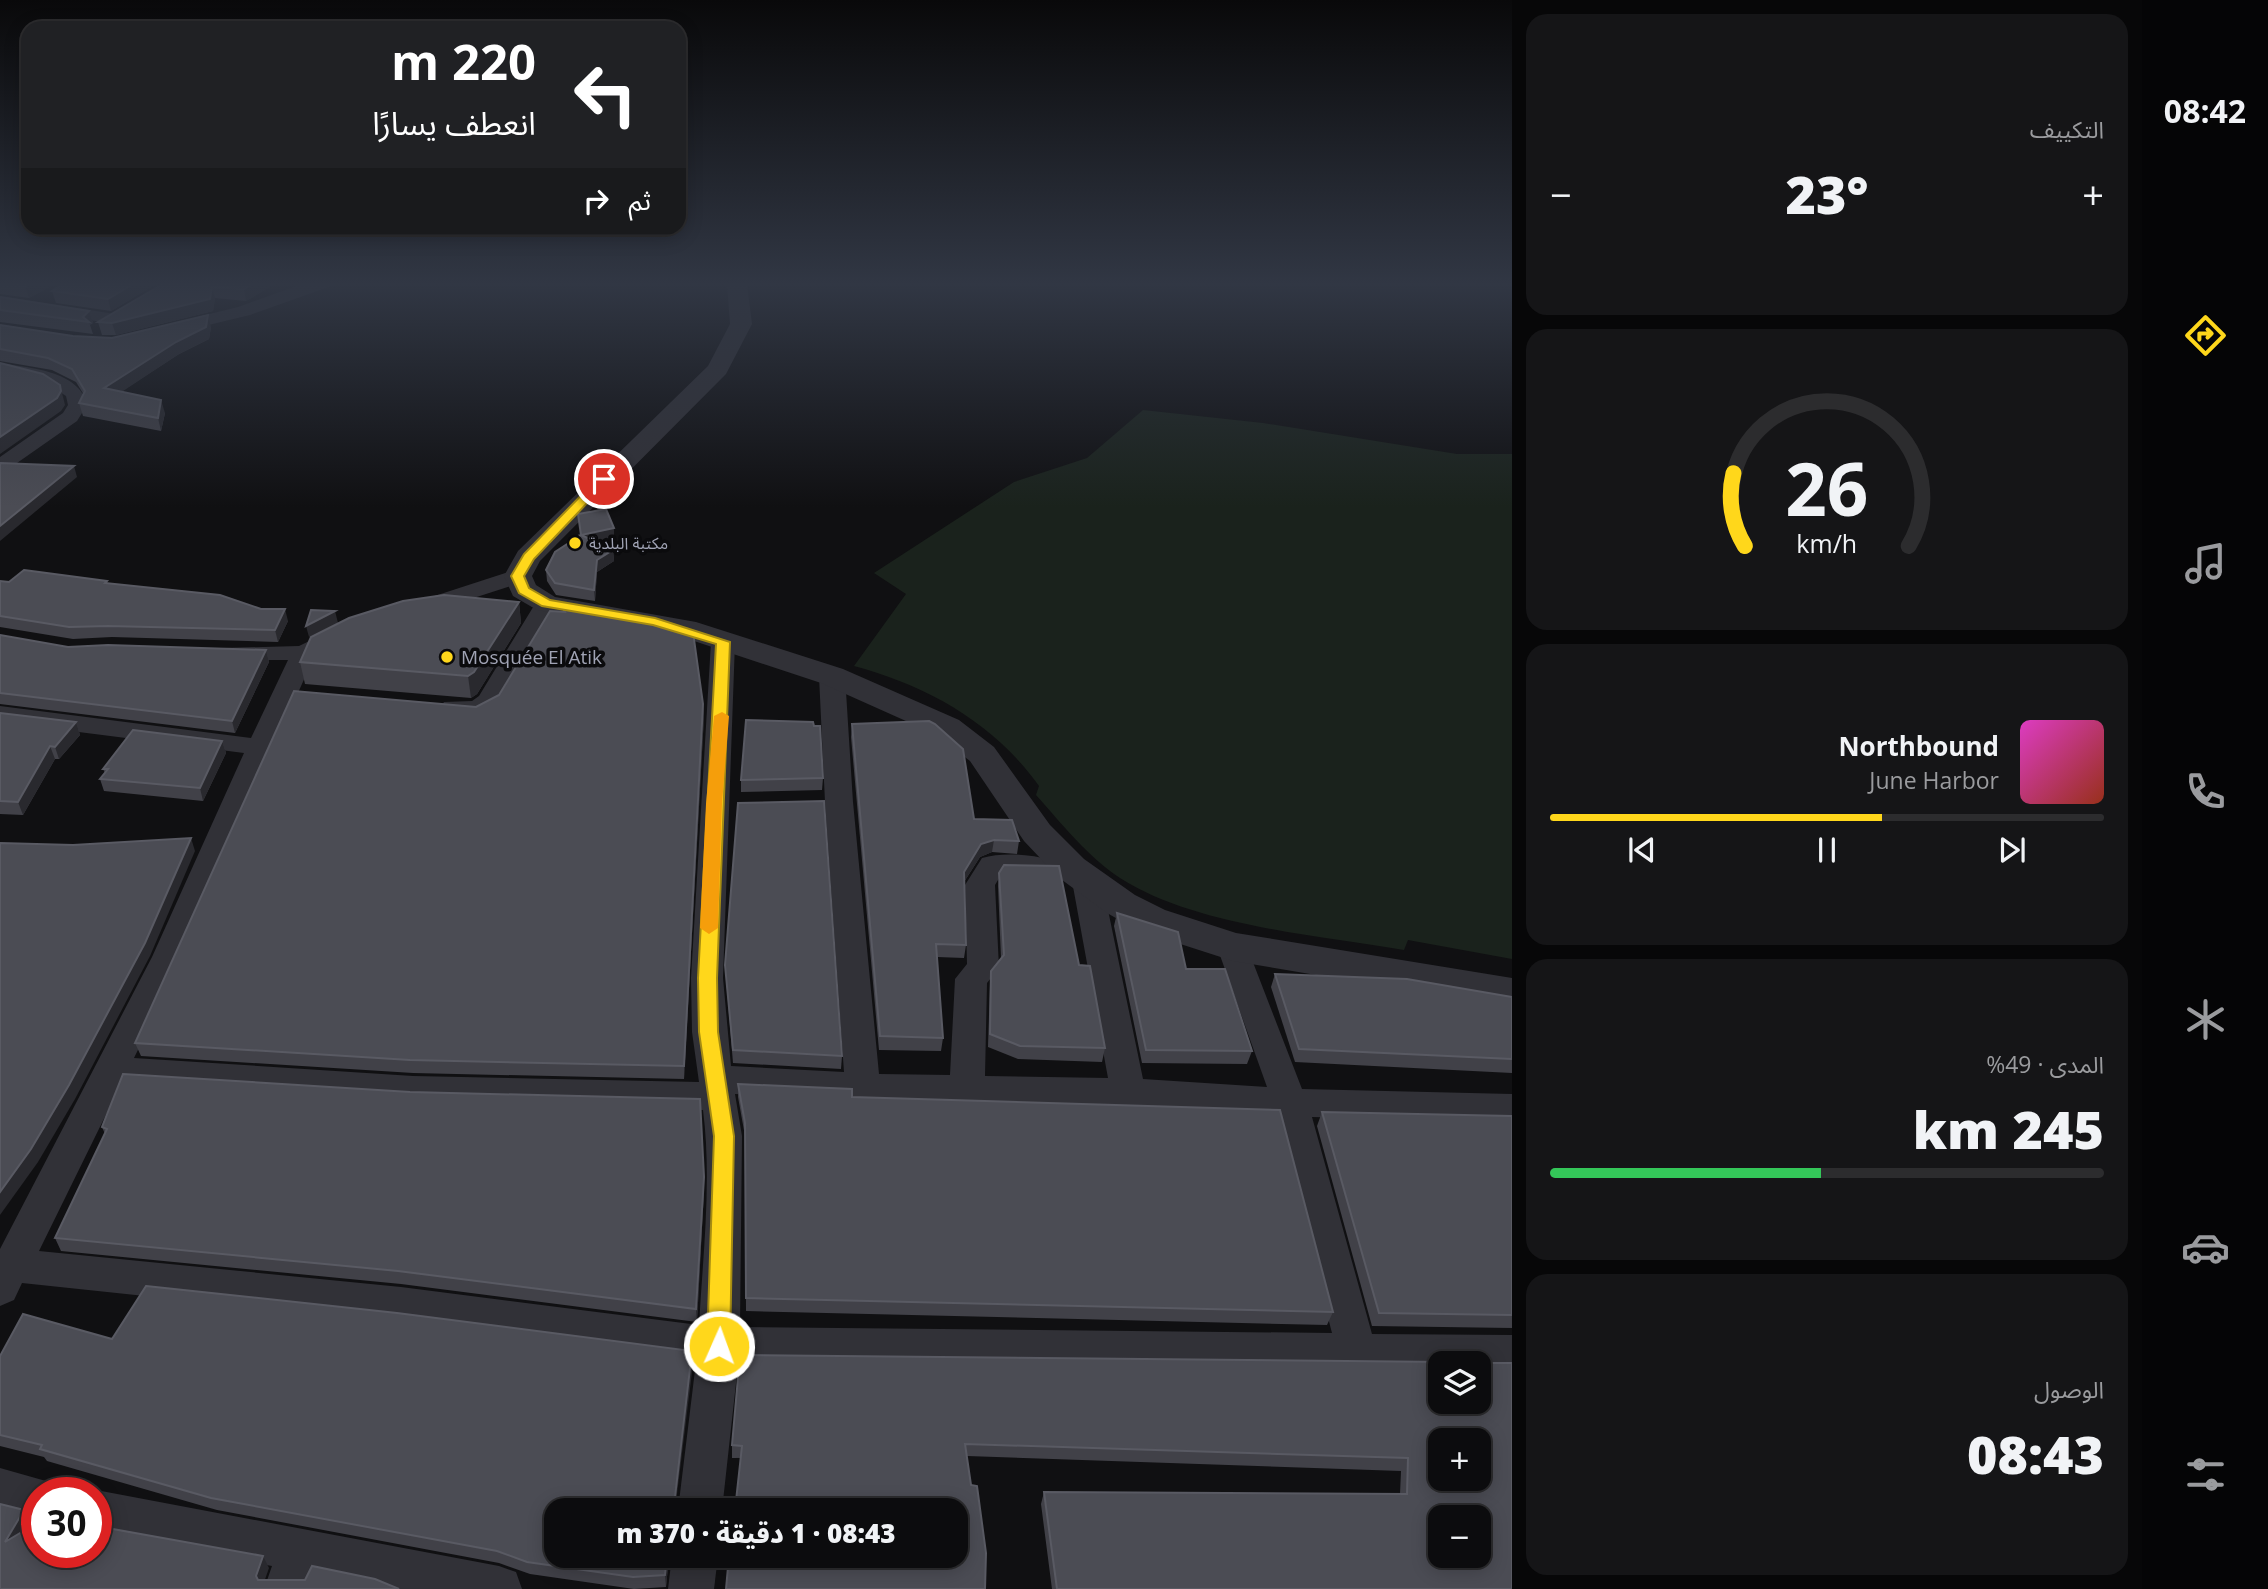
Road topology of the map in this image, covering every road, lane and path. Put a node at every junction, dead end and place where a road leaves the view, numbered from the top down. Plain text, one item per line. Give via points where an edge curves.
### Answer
1 (32, 358) edge
2 (724, 358) edge
3 (4, 369) edge
4 (0, 466) edge
5 (518, 576) junction
6 (547, 604) junction
7 (392, 617) edge
8 (356, 629) edge
9 (723, 642) junction
10 (203, 652) edge
11 (304, 653) junction
12 (832, 676) junction
13 (425, 705) edge
14 (0, 714) edge
15 (261, 747) junction
16 (1079, 874) junction
17 (1233, 947) junction
18 (1512, 993) edge
19 (110, 1070) junction
20 (863, 1087) junction
21 (717, 1088) junction
22 (967, 1088) junction
23 (1128, 1092) junction
24 (1290, 1103) junction
25 (1512, 1108) edge
26 (6, 1277) edge
27 (719, 1346) junction
28 (1357, 1352) junction
29 (1512, 1354) edge
30 (0, 1490) edge
31 (21, 1495) edge
32 (701, 1498) edge
33 (112, 1518) edge
34 (694, 1568) edge
35 (295, 1569) edge
36 (499, 1589) edge
37 (691, 1589) edge

1 - 3 street
2 - 5 street via 718,369 528,557
3 - 4 street via 68,385 75,407 60,425
5 - 6 street via 523,590
5 - 7 street
6 - 9 street via 675,626
6 - 13 street via 489,701 477,709
8 - 11 street
9 - 12 street
9 - 21 street via 728,804 707,978
10 - 11 street
11 - 15 street via 301,694
12 - 16 street via 917,712 967,741 982,754 1037,833
12 - 20 street via 825,802
14 - 15 street
15 - 19 street via 204,837 168,957
16 - 17 street via 1151,920
16 - 22 street via 992,865 982,877 983,968 971,979
16 - 23 street
17 - 18 street
17 - 24 street
19 - 21 street via 278,1083 592,1097
19 - 26 street
20 - 21 street
20 - 22 street
21 - 27 street via 724,1136
22 - 23 street
23 - 24 street
24 - 25 street
24 - 28 street
26 - 27 street via 401,1305
27 - 28 street
27 - 32 street
28 - 29 street
30 - 31 street
33 - 35 street
34 - 37 street
35 - 36 street

